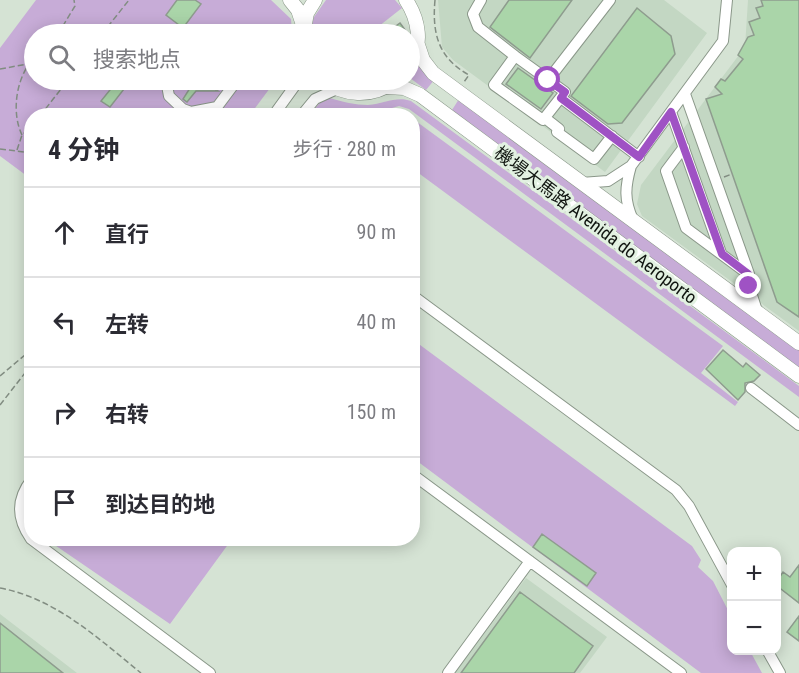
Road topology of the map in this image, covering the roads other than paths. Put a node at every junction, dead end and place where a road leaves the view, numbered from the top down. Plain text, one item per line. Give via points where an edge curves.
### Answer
1 (290, 0) edge
2 (315, 0) edge
3 (406, 0) edge
4 (419, 0) edge
5 (481, 0) edge
6 (610, 0) edge
7 (727, 0) edge
8 (414, 14) junction
9 (302, 24) edge
10 (305, 24) edge
11 (417, 24) edge
12 (420, 52) edge
13 (515, 56) junction
14 (548, 80) junction
15 (168, 90) edge
16 (230, 90) edge
17 (292, 90) edge
18 (333, 90) edge
19 (347, 90) edge
20 (371, 90) edge
21 (409, 90) edge
22 (685, 94) junction
23 (561, 98) junction
24 (182, 108) edge
25 (212, 108) edge
26 (279, 108) edge
27 (308, 108) edge
28 (671, 112) junction
29 (545, 118) junction
30 (612, 136) junction
31 (684, 147) junction
32 (639, 157) junction
33 (631, 166) junction
34 (581, 183) junction
35 (634, 221) junction
36 (722, 254) junction
37 (748, 274) junction
38 (420, 301) edge
39 (759, 314) junction
40 (799, 343) edge
41 (799, 376) edge
42 (751, 388) dead end
43 (799, 425) edge
44 (420, 480) edge
45 (24, 490) edge
46 (24, 524) edge
47 (40, 546) edge
48 (530, 561) junction
49 (727, 576) edge
50 (769, 655) edge
51 (210, 673) edge
52 (448, 673) edge
53 (681, 673) edge
54 (780, 673) edge

1 - 9 main road
2 - 10 main road
3 - 8 main road
4 - 8 street
5 - 13 street via 472,14 478,27
6 - 14 street
7 - 22 street via 723,41
8 - 11 main road
12 - 34 main road, 機場大馬路 Avenida do Aeroporto via 433,73
13 - 14 street
13 - 29 street via 494,85
14 - 23 street via 565,92
15 - 24 street
16 - 25 street
17 - 26 street
18 - 27 street via 315,99
19 - 20 main road
21 - 41 main road, 機場大馬路 Avenida do Aeroporto
22 - 28 street
22 - 37 street
23 - 29 street
23 - 30 street
28 - 31 street
28 - 32 street
29 - 30 street via 559,129 557,132 594,159
30 - 32 street
31 - 36 street
31 - 36 street via 666,171 686,228
32 - 33 street
33 - 34 street via 608,181
33 - 35 street via 625,189 626,205
34 - 35 main road, 機場大馬路 Avenida do Aeroporto
35 - 39 main road, 機場大馬路 Avenida do Aeroporto
36 - 37 street
37 - 39 street
38 - 49 street via 676,490
39 - 40 main road, 機場大馬路 Avenida do Aeroporto
42 - 43 street
44 - 48 street
45 - 46 street via 19,504
47 - 51 street
48 - 52 street
48 - 53 street
50 - 54 street

